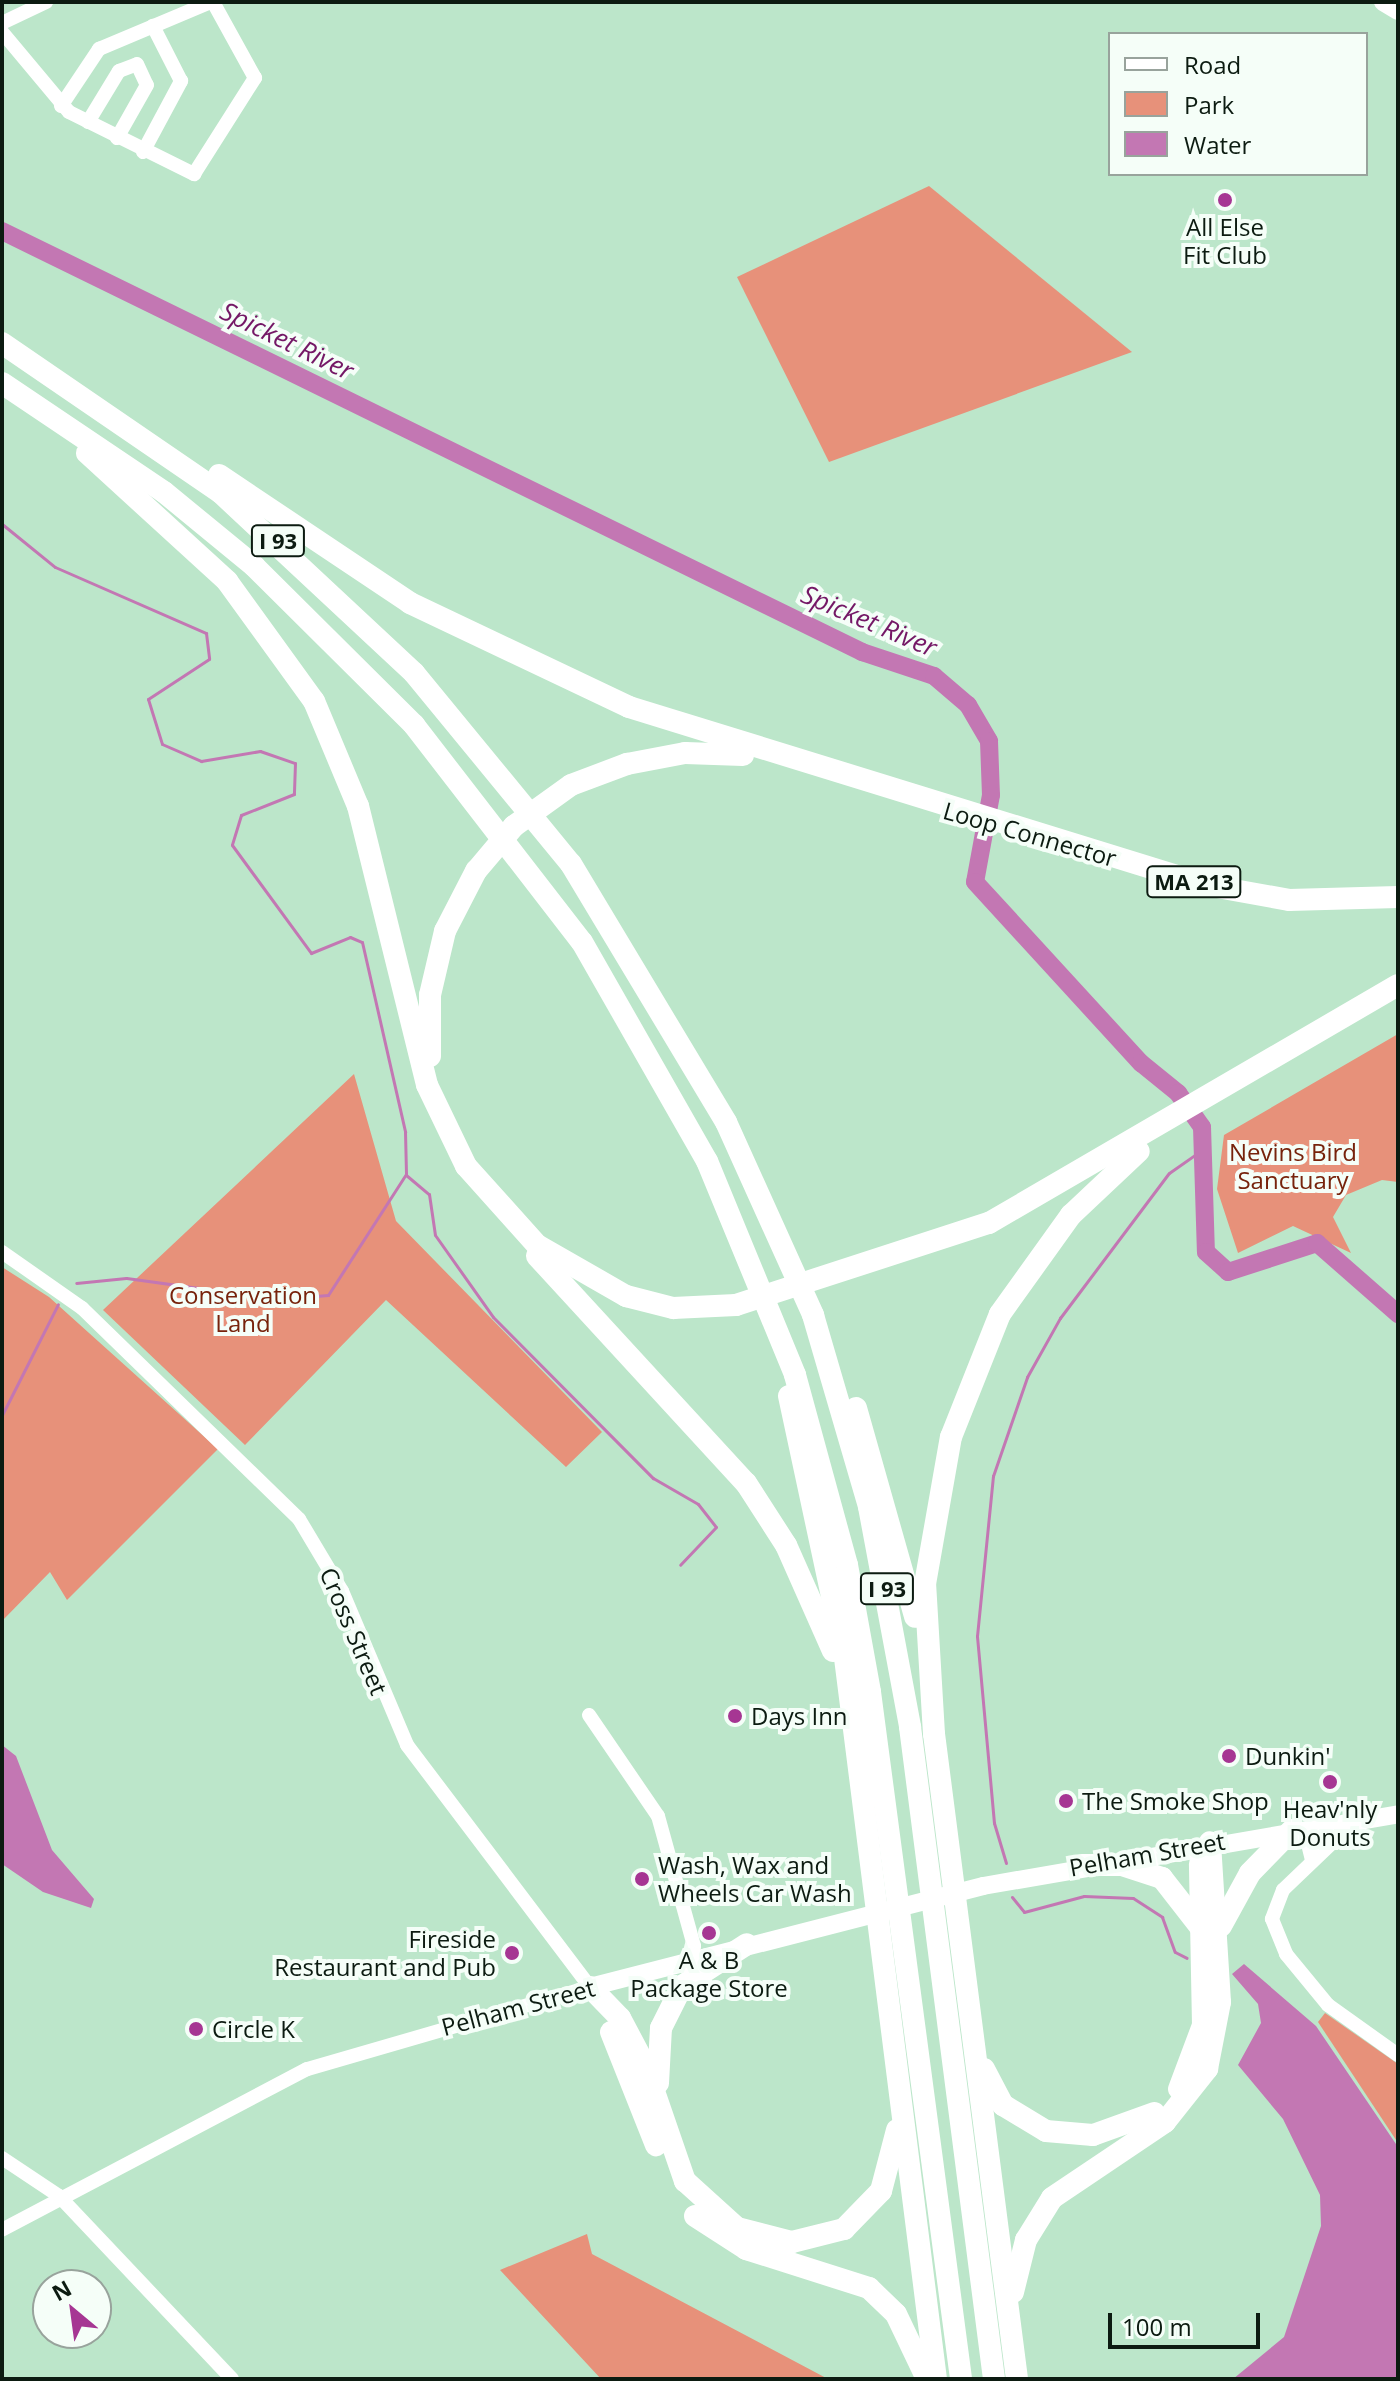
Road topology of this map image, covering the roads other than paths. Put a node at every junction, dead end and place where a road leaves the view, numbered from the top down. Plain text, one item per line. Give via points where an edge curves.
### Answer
1 (46, 2) edge
2 (212, 2) edge
3 (1383, 2) edge
4 (1398, 11) edge
5 (2, 23) edge
6 (153, 26) junction
7 (2, 32) edge
8 (61, 106) junction
9 (88, 122) junction
10 (117, 138) junction
11 (143, 152) junction
12 (2, 343) edge
13 (27, 357) junction
14 (2, 384) edge
15 (808, 766) junction
16 (1398, 897) edge
17 (1398, 985) edge
18 (1179, 1116) junction
19 (443, 1118) junction
20 (504, 1215) junction
21 (2, 1252) edge
22 (813, 1315) junction
23 (778, 1328) junction
24 (929, 1681) junction
25 (589, 1715) dead end
26 (857, 1750) junction
27 (1398, 1814) edge
28 (1355, 1821) junction
29 (1292, 1830) junction
30 (1210, 1842) junction
31 (1312, 1860) junction
32 (1082, 1865) junction
33 (940, 1867) junction
34 (948, 1924) junction
35 (1212, 1931) junction
36 (747, 1944) junction
37 (690, 1960) junction
38 (590, 1987) junction
39 (969, 2000) junction
40 (1398, 2055) edge
41 (898, 2089) junction
42 (661, 2108) junction
43 (2, 2158) edge
44 (59, 2196) junction
45 (2, 2230) edge
46 (1011, 2328) junction
47 (232, 2379) edge
48 (927, 2379) edge
49 (936, 2379) edge
50 (961, 2379) edge
51 (994, 2379) edge
52 (1017, 2379) edge

1 - 5 street
2 - 6 street
2 - 11 street via 255,78 203,169 183,173
3 - 4 main road
6 - 8 street via 99,49
6 - 11 street via 181,81
7 - 8 street
8 - 9 street
9 - 10 street
9 - 10 street via 119,71 137,64 147,85
10 - 11 street
12 - 13 highway, I 93
13 - 15 highway via 104,400 352,568 490,647 629,707
13 - 22 highway, I 93 via 160,447 303,563 512,786 551,836 690,1054
14 - 19 highway via 171,525 247,603 297,672 349,778 427,1085
14 - 23 highway, I 93 via 164,492 254,566 342,649 485,809 524,860 670,1090 755,1267
15 - 16 highway, Loop Connector / MA 213 via 1234,892 1325,901
15 - 19 highway via 720,752 643,759 571,785 514,826 463,891 437,959 429,1042
17 - 18 highway
18 - 20 highway via 989,1223 723,1308 673,1308 626,1296 553,1257
18 - 24 highway via 1063,1225 1000,1314 979,1358 951,1437 933,1525 925,1584
19 - 20 highway via 466,1166
20 - 26 highway via 718,1449 769,1517 829,1637
21 - 38 street, Cross Street via 82,1308 299,1519 342,1591 407,1745
22 - 24 highway via 855,1403 888,1502
22 - 33 highway, I 93 via 888,1595
23 - 26 highway via 839,1625
23 - 50 highway, I 93 via 847,1565 895,1875
24 - 33 highway
25 - 37 street via 658,1816 694,1946
26 - 41 highway
27 - 28 main road, Pelham Street
28 - 29 main road, Pelham Street
28 - 31 street
29 - 30 main road, Pelham Street
29 - 31 street via 1308,1844
29 - 35 highway via 1250,1873
30 - 32 main road, Pelham Street
30 - 35 highway
31 - 40 street via 1274,1906 1279,1941 1335,2013
32 - 35 highway via 1122,1865 1162,1878
32 - 36 main road, Pelham Street
33 - 34 highway
34 - 39 highway
34 - 51 highway
35 - 39 highway via 1203,2025 1191,2069 1163,2106 1123,2129 1062,2135 1016,2116 987,2078
35 - 46 highway via 1218,2036 1203,2079 1165,2122 1074,2179 1042,2209 1016,2271
36 - 37 main road, Pelham Street
36 - 42 highway via 698,1970 668,2010 656,2064
37 - 38 main road, Pelham Street
38 - 42 highway via 620,2018
38 - 44 street, Pelham Street via 307,2069
38 - 48 highway via 687,2207 732,2243 869,2288 896,2314
39 - 46 highway
41 - 42 highway via 893,2159 874,2202 844,2229 806,2241 764,2238 713,2213 678,2169
41 - 49 highway
43 - 44 street
44 - 45 street, Pelham Street
44 - 47 street
46 - 52 highway

